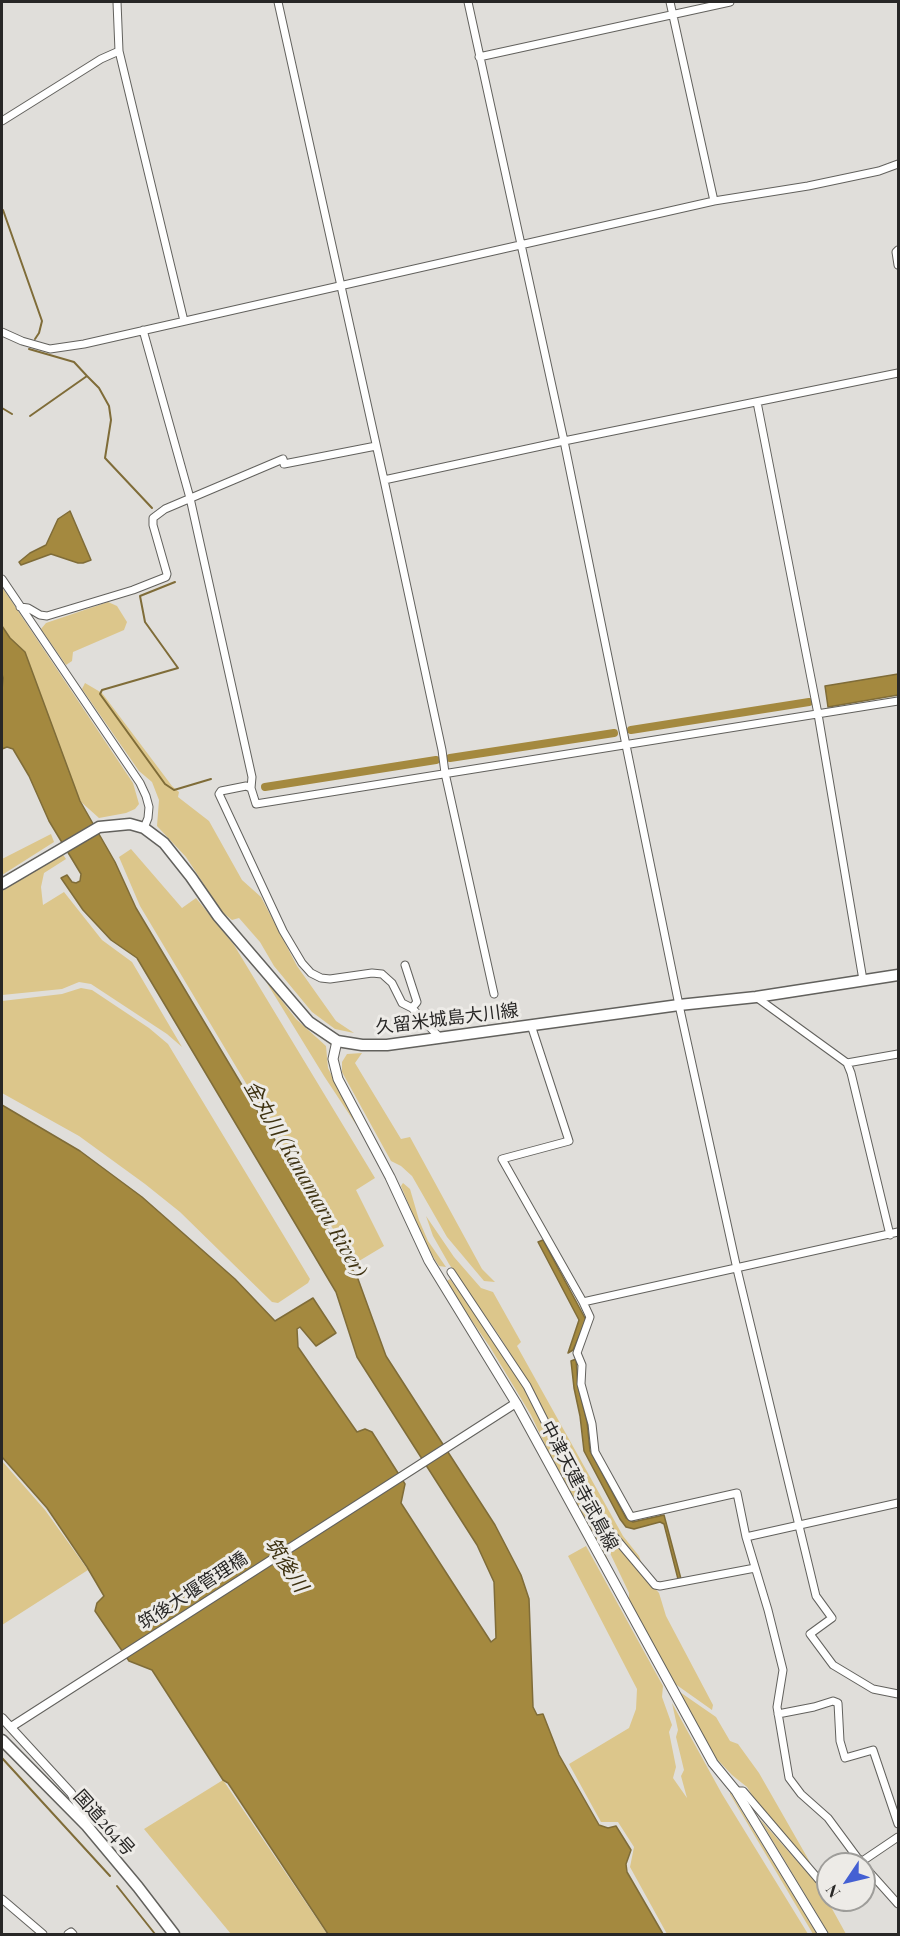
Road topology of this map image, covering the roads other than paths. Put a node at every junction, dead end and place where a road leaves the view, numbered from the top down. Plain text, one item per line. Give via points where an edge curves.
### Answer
1 (117, 2) edge
2 (278, 2) edge
3 (468, 2) edge
4 (670, 2) edge
5 (730, 2) edge
6 (673, 14) junction
7 (119, 51) junction
8 (479, 57) junction
9 (2, 121) edge
10 (898, 164) edge
11 (714, 201) junction
12 (520, 245) junction
13 (898, 250) edge
14 (898, 264) edge
15 (340, 285) junction
16 (184, 321) junction
17 (143, 330) junction
18 (2, 332) edge
19 (898, 373) edge
20 (757, 402) junction
21 (564, 441) junction
22 (376, 446) junction
23 (384, 480) junction
24 (190, 498) junction
25 (2, 579) edge
26 (20, 607) junction
27 (898, 701) edge
28 (818, 714) junction
29 (626, 744) junction
30 (445, 773) junction
31 (251, 788) junction
32 (144, 828) junction
33 (2, 884) edge
34 (405, 965) dead end
35 (898, 975) edge
36 (863, 980) junction
37 (494, 994) dead end
38 (756, 997) junction
39 (679, 1005) junction
40 (412, 1008) junction
41 (531, 1025) junction
42 (441, 1038) junction
43 (337, 1041) junction
44 (898, 1054) edge
45 (847, 1063) junction
46 (898, 1232) edge
47 (890, 1235) junction
48 (737, 1269) junction
49 (451, 1272) dead end
50 (583, 1302) junction
51 (512, 1406) junction
52 (898, 1503) edge
53 (798, 1525) junction
54 (746, 1537) junction
55 (755, 1568) junction
56 (898, 1694) edge
57 (778, 1714) junction
58 (2, 1718) edge
59 (13, 1725) junction
60 (2, 1740) edge
61 (736, 1791) junction
62 (898, 1824) edge
63 (87, 1826) junction
64 (898, 1837) edge
65 (854, 1852) edge
66 (876, 1853) edge
67 (816, 1877) edge
68 (876, 1879) edge
69 (2, 1899) edge
70 (898, 1904) edge
71 (43, 1935) edge
72 (68, 1935) edge
73 (73, 1935) edge
74 (174, 1935) edge
75 (823, 1935) edge

1 - 7 street
2 - 15 street
3 - 8 street
4 - 6 street
5 - 6 street
6 - 8 street
6 - 11 street
7 - 9 street
7 - 16 street
8 - 12 street
10 - 11 street via 808,186
11 - 12 street
12 - 15 street
12 - 21 street
13 - 14 street
15 - 16 street
15 - 22 street
16 - 17 street
17 - 18 street via 50,349
17 - 24 street
19 - 20 street
20 - 21 street
20 - 28 street
21 - 23 street
21 - 29 street
22 - 23 street
22 - 24 street via 284,464 283,459
23 - 30 street
24 - 26 street via 165,508 153,518 166,578 47,616
24 - 31 street via 252,777
25 - 26 street
26 - 32 street via 140,783 148,807
27 - 28 street
28 - 29 street
28 - 36 street
29 - 30 street
29 - 39 street
30 - 31 street via 256,804
30 - 37 street
31 - 40 street via 219,794 302,963 321,978 382,974 402,1002
32 - 33 main road via 130,824 99,827
32 - 43 main road, 久留米城島大川線 via 164,843 218,916 309,1022
34 - 40 street via 417,1002
35 - 36 main road, 久留米城島大川線
36 - 38 main road, 久留米城島大川線
38 - 39 main road, 久留米城島大川線
38 - 45 street
39 - 41 main road, 久留米城島大川線
39 - 48 street
40 - 42 street
41 - 42 main road, 久留米城島大川線
41 - 50 street via 569,1142 502,1159
42 - 43 main road, 久留米城島大川線 via 387,1045
43 - 51 main road, 中津天建寺武島線 via 333,1059 338,1079 429,1261
44 - 45 street
45 - 47 street
46 - 47 street
47 - 48 street
48 - 50 street
48 - 53 street
49 - 55 street via 527,1386 586,1503 655,1585
50 - 54 street via 590,1317 578,1353 596,1452 632,1517 737,1493
51 - 59 street, 筑後大堰管理橋
51 - 61 main road, 中津天建寺武島線 via 690,1724 713,1763
52 - 53 street
53 - 54 street
53 - 56 street via 816,1596 832,1618 810,1634 834,1665 873,1689
54 - 55 street
55 - 57 street via 783,1670
57 - 62 street via 838,1703 845,1758 873,1750
57 - 65 street via 789,1778 828,1818
58 - 59 street
59 - 63 street via 71,1793
60 - 63 main road, 国道264号
61 - 67 street via 748,1796
61 - 75 main road, 中津天建寺武島線
63 - 74 main road, 国道264号
64 - 66 street
68 - 70 street
69 - 71 street
72 - 73 street

